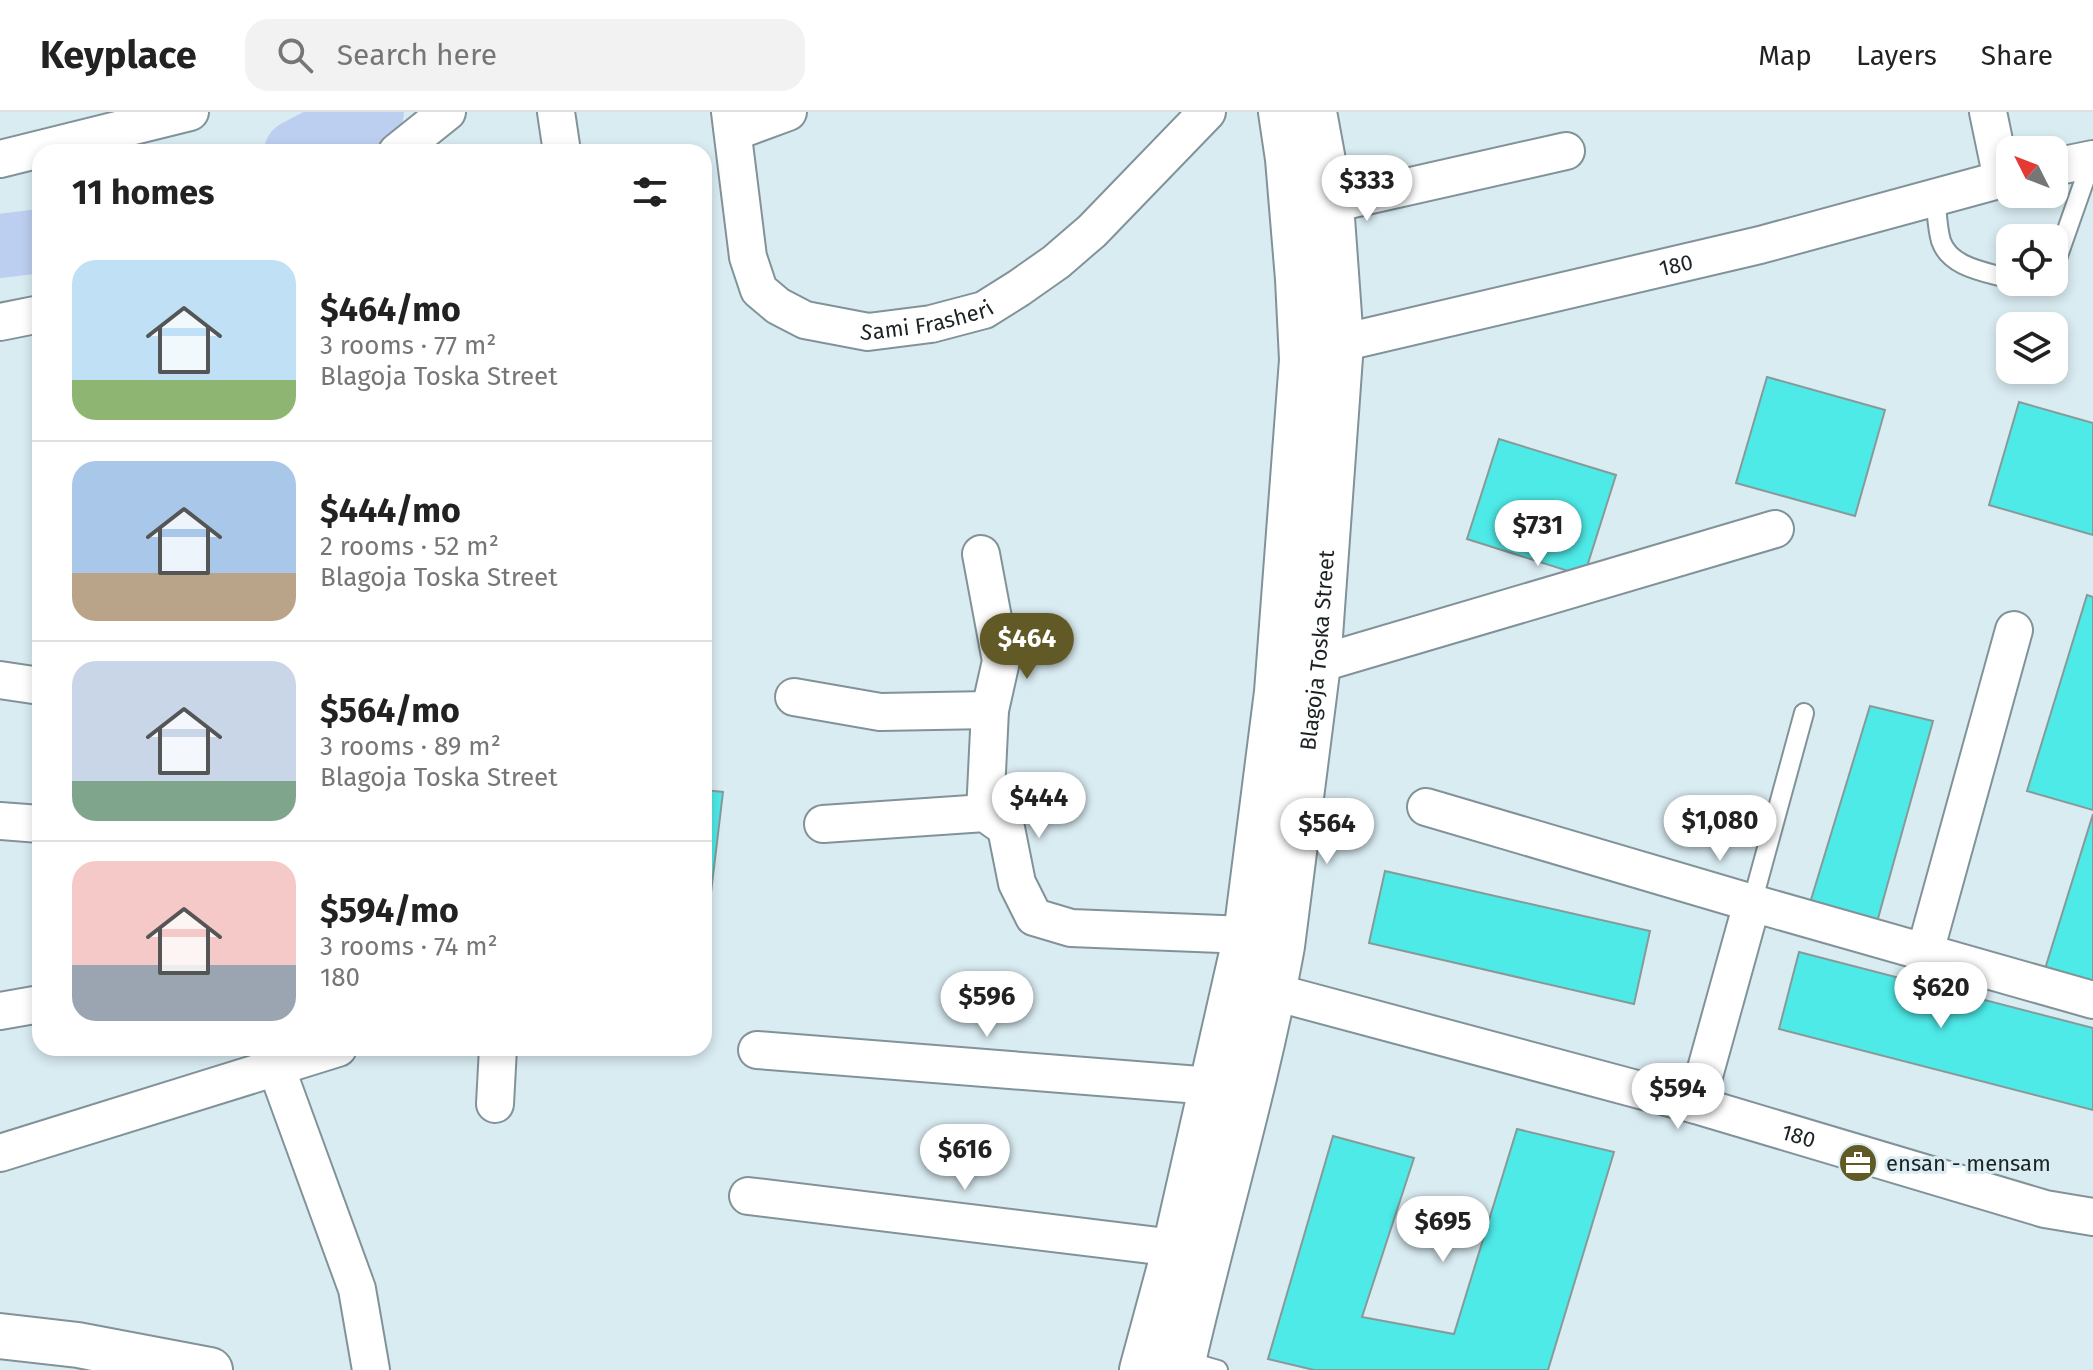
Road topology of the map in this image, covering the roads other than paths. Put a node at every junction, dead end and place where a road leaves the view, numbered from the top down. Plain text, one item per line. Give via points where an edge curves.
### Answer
1 (190, 112) edge
2 (447, 112) edge
3 (556, 112) edge
4 (788, 112) edge
5 (1207, 112) edge
6 (1281, 112) edge
7 (1314, 112) edge
8 (1988, 112) edge
9 (732, 122) edge
10 (1996, 141) edge
11 (61, 144) edge
12 (407, 144) edge
13 (561, 144) edge
14 (32, 151) edge
15 (1566, 151) dead end
16 (0, 159) edge
17 (2092, 159) edge
18 (2068, 164) edge
19 (1996, 181) edge
20 (1935, 197) junction
21 (1331, 204) junction
22 (2068, 227) edge
23 (1996, 275) edge
24 (32, 316) edge
25 (0, 322) edge
26 (1341, 343) junction
27 (1775, 529) dead end
28 (981, 554) dead end
29 (2014, 630) dead end
30 (1318, 664) junction
31 (0, 680) edge
32 (32, 685) edge
33 (794, 697) dead end
34 (990, 710) junction
35 (1804, 713) dead end
36 (1426, 807) dead end
37 (985, 813) junction
38 (0, 821) edge
39 (32, 823) edge
40 (823, 824) dead end
41 (1752, 903) junction
42 (1246, 935) junction
43 (1925, 952) junction
44 (1274, 992) junction
45 (2093, 1000) edge
46 (32, 1005) edge
47 (0, 1011) edge
48 (757, 1050) dead end
49 (312, 1056) edge
50 (498, 1056) edge
51 (276, 1067) junction
52 (1212, 1086) junction
53 (495, 1104) dead end
54 (1696, 1105) junction
55 (0, 1153) edge
56 (748, 1196) dead end
57 (2093, 1217) edge
58 (1175, 1248) junction
59 (0, 1336) edge
60 (1194, 1367) edge
61 (189, 1368) edge
62 (371, 1370) edge
63 (1142, 1370) edge

1 - 11 street
2 - 12 street
3 - 13 street
4 - 9 street
5 - 9 street, Sami Frasheri via 1092,231 1019,288 984,310 868,332 805,320 759,290 748,257
6 - 42 street, Blagoja Toska Street via 1302,360 1277,692
7 - 21 street, Blagoja Toska Street
8 - 10 street
14 - 16 street
15 - 21 street
17 - 18 street
17 - 22 lane
19 - 20 street, 180
20 - 23 lane via 1942,243 1955,260
20 - 26 street, 180
21 - 26 street, Blagoja Toska Street
24 - 25 street
26 - 30 street, Blagoja Toska Street
27 - 30 street
28 - 34 street via 1001,661
29 - 43 street
30 - 44 street, Blagoja Toska Street
31 - 32 street
33 - 34 street via 880,712
34 - 37 street
35 - 41 lane
36 - 41 street
37 - 40 street
37 - 42 street via 1006,828 1017,883 1034,917 1071,928
38 - 39 street
41 - 43 street
41 - 54 street
42 - 52 street, Blagoja Toska Street
43 - 45 street
44 - 54 street, 180
44 - 60 street, Blagoja Toska Street
46 - 47 street
48 - 52 street
49 - 51 street
50 - 53 street
51 - 55 street
51 - 62 street via 357,1289
52 - 58 street, Blagoja Toska Street
54 - 57 street, 180 via 2045,1209
56 - 58 street
58 - 63 street, Blagoja Toska Street
59 - 61 street via 78,1345

